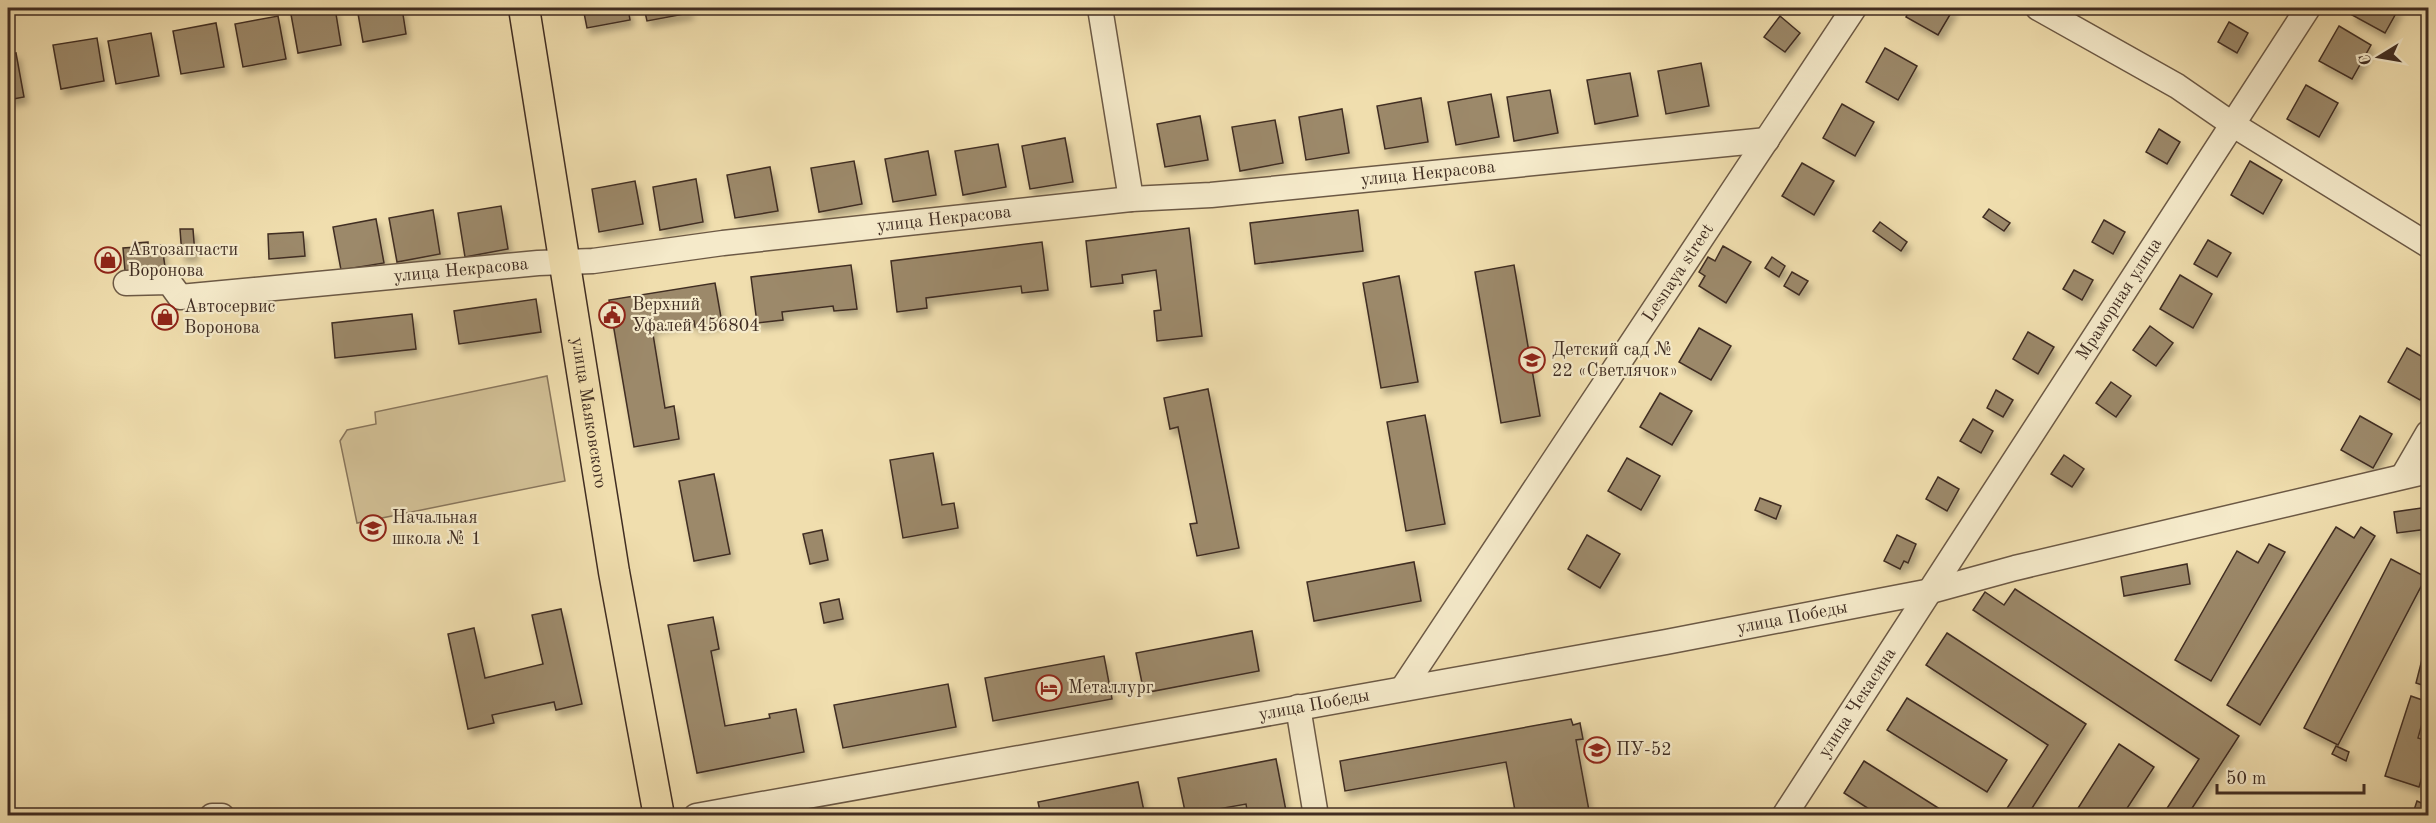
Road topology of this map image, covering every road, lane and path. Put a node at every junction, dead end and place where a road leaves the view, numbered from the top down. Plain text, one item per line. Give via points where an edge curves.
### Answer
1 (524, 8) edge
2 (1100, 8) edge
3 (1854, 8) edge
4 (2038, 8) edge
5 (2308, 8) edge
6 (2232, 124) junction
7 (1767, 140) junction
8 (1131, 199) junction
9 (2428, 244) edge
10 (565, 261) junction
11 (126, 282) dead end
12 (2428, 433) edge
13 (2428, 471) edge
14 (2403, 476) junction
15 (1931, 591) junction
16 (1402, 688) junction
17 (1298, 707) junction
18 (212, 816) edge
19 (222, 816) edge
20 (659, 816) edge
21 (696, 816) edge
22 (1316, 816) edge
23 (1784, 816) edge

1 - 10 main road, улица Маяковского
2 - 8 street
3 - 7 street, Lesnaya street
4 - 6 street via 2176,86
5 - 6 street, Мраморная улица
6 - 9 street
6 - 15 street, Мраморная улица
7 - 8 street, улица Некрасова via 1211,195
7 - 16 street, Lesnaya street
8 - 10 street, улица Некрасова via 593,261
10 - 11 street, улица Некрасова via 180,297 169,282
10 - 20 main road, улица Маяковского via 614,572
12 - 14 street
13 - 14 street, улица Победы
14 - 15 street, улица Победы
15 - 16 street, улица Победы
15 - 23 street, улица Чекасина
16 - 17 street, улица Победы
17 - 21 street, улица Победы
17 - 22 street
18 - 19 street

